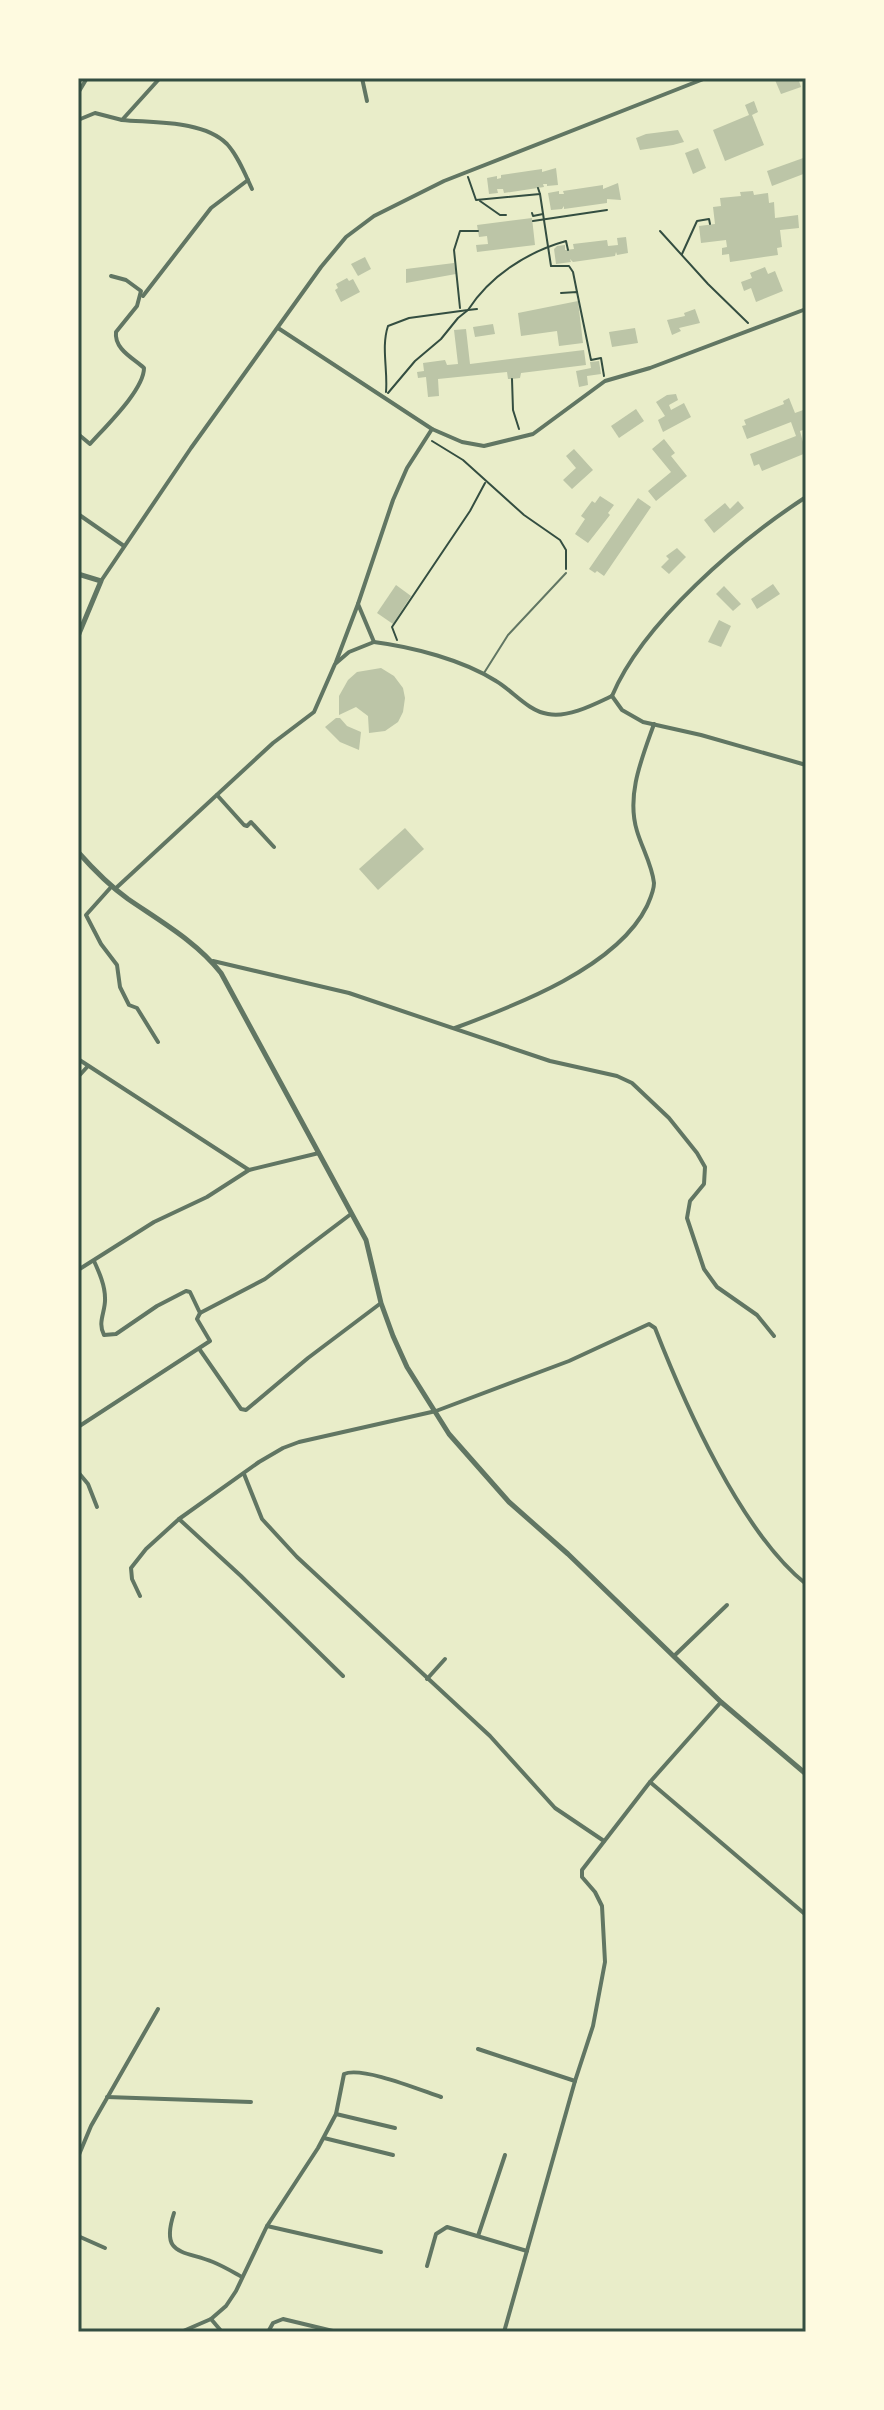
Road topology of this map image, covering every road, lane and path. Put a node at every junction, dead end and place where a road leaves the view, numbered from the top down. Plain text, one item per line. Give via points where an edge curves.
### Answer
1 (87, 78) edge
2 (160, 78) edge
3 (362, 78) edge
4 (706, 78) edge
5 (78, 93) edge
6 (367, 101) dead end
7 (78, 120) edge
8 (122, 120) junction
9 (467, 172) junction
10 (248, 180) junction
11 (538, 188) dead end
12 (252, 189) dead end
13 (540, 194) junction
14 (479, 200) junction
15 (607, 210) dead end
16 (532, 213) dead end
17 (544, 214) junction
18 (506, 215) dead end
19 (545, 219) junction
20 (533, 221) dead end
21 (710, 224) dead end
22 (478, 231) dead end
23 (660, 231) dead end
24 (550, 245) junction
25 (568, 250) dead end
26 (682, 255) junction
27 (111, 276) dead end
28 (577, 292) junction
29 (561, 293) dead end
30 (140, 300) junction
31 (477, 309) dead end
32 (806, 309) edge
33 (460, 310) junction
34 (468, 310) junction
35 (278, 328) junction
36 (755, 329) junction
37 (512, 379) dead end
38 (605, 381) junction
39 (385, 397) junction
40 (432, 429) junction
41 (78, 434) edge
42 (427, 438) junction
43 (521, 438) junction
44 (485, 482) junction
45 (806, 497) edge
46 (78, 514) edge
47 (124, 546) junction
48 (566, 573) joint
49 (78, 574) edge
50 (101, 581) junction
51 (358, 604) junction
52 (78, 636) edge
53 (374, 642) junction
54 (398, 645) junction
55 (335, 664) junction
56 (483, 674) junction
57 (612, 696) junction
58 (654, 724) junction
59 (806, 765) edge
60 (217, 795) junction
61 (274, 847) dead end
62 (78, 852) edge
63 (113, 887) junction
64 (210, 961) junction
65 (453, 1029) junction
66 (158, 1042) dead end
67 (78, 1059) edge
68 (88, 1066) junction
69 (78, 1077) edge
70 (319, 1153) junction
71 (249, 1170) junction
72 (352, 1213) junction
73 (94, 1261) junction
74 (78, 1270) edge
75 (381, 1303) junction
76 (200, 1313) junction
77 (774, 1336) dead end
78 (200, 1349) junction
79 (436, 1411) junction
80 (78, 1427) edge
81 (78, 1472) edge
82 (244, 1474) junction
83 (97, 1507) dead end
84 (179, 1519) junction
85 (806, 1584) edge
86 (140, 1596) dead end
87 (727, 1605) dead end
88 (674, 1656) junction
89 (445, 1659) dead end
90 (343, 1676) dead end
91 (427, 1679) junction
92 (721, 1702) junction
93 (806, 1774) edge
94 (650, 1782) junction
95 (604, 1841) junction
96 (806, 1915) edge
97 (158, 2009) dead end
98 (478, 2049) dead end
99 (575, 2081) junction
100 (107, 2097) junction
101 (441, 2097) dead end
102 (251, 2102) dead end
103 (336, 2114) junction
104 (395, 2128) dead end
105 (324, 2138) junction
106 (393, 2155) dead end
107 (505, 2155) dead end
108 (78, 2157) edge
109 (174, 2213) dead end
110 (267, 2226) junction
111 (78, 2236) edge
112 (478, 2237) junction
113 (105, 2248) dead end
114 (527, 2251) junction
115 (381, 2252) dead end
116 (427, 2266) dead end
117 (242, 2277) junction
118 (211, 2319) junction
119 (181, 2332) edge
120 (222, 2332) edge
121 (268, 2332) edge
122 (337, 2332) edge
123 (504, 2332) edge

1 - 5 street
2 - 8 street
3 - 6 street
4 - 9 street
7 - 8 street via 95,113
8 - 10 street via 209,133 234,154
9 - 14 path
9 - 35 street via 374,216 346,237
10 - 12 street
10 - 30 street via 211,208
11 - 13 path
13 - 14 path
13 - 17 path
14 - 18 path
15 - 19 path
16 - 17 path
17 - 19 path
19 - 20 path
19 - 24 path
21 - 26 path via 709,219 697,221
22 - 33 path via 460,231 455,244
23 - 26 path
24 - 25 path via 566,241
24 - 28 path via 551,266 569,266
24 - 34 path via 490,281
26 - 36 path
27 - 30 street via 138,287
28 - 29 path
28 - 38 path via 591,360 601,358
30 - 41 street via 115,337 118,347 144,368 143,378 90,444
31 - 34 path
32 - 36 street
33 - 34 path
33 - 39 path via 387,327
34 - 39 path
35 - 39 street
35 - 47 street
36 - 38 street
37 - 43 path
38 - 43 street
39 - 40 street
40 - 42 street
40 - 43 street via 474,446
42 - 44 path via 463,460
42 - 51 street via 393,500
44 - 48 path via 560,540 566,550
44 - 54 path via 392,627
45 - 57 street via 770,520 701,580 635,656
46 - 47 street
47 - 50 street
48 - 56 lane via 508,635
49 - 50 street
50 - 52 street
51 - 53 street
51 - 55 street
53 - 54 street
53 - 55 street
54 - 56 street
55 - 60 street via 314,712
56 - 57 street via 551,715
57 - 58 street via 631,716
58 - 59 street
58 - 65 street via 633,793 634,822 654,882 641,917 618,945 588,966
60 - 61 street
60 - 63 street
62 - 63 street
63 - 64 street
63 - 66 street via 86,915 117,965 129,1005 137,1008
64 - 65 street via 349,993
64 - 70 street via 238,1002
65 - 77 street via 550,1061 617,1076 648,1096 705,1167 704,1184 690,1201 687,1218 704,1269 717,1287 757,1315
67 - 68 street
68 - 69 street
68 - 71 street
70 - 71 street
70 - 72 street
71 - 73 street
72 - 75 street via 366,1240
72 - 76 street via 265,1279
73 - 74 street
73 - 76 street via 105,1296 100,1324 106,1336 186,1291
75 - 78 street via 246,1410
75 - 79 street via 407,1367
76 - 78 street via 197,1319 210,1341
78 - 80 street
79 - 82 street via 299,1442
79 - 85 street via 569,1361 646,1324 652,1326 694,1419 737,1496 778,1558
79 - 88 street via 489,1482
81 - 83 street
82 - 84 street
82 - 91 street via 267,1526
84 - 86 street via 132,1565
84 - 90 street
87 - 88 street
88 - 92 street
89 - 91 street
91 - 95 street via 490,1736 555,1808
92 - 93 street
92 - 94 street
94 - 95 street
94 - 96 street
95 - 99 street via 582,1870 602,1906 605,1962 593,2026
97 - 100 street
98 - 99 street
99 - 114 street
100 - 102 street
100 - 108 street
101 - 103 street via 349,2071
103 - 104 street
103 - 105 street
105 - 106 street
105 - 110 street
107 - 112 street
109 - 117 street via 168,2232 172,2245
110 - 115 street
110 - 117 street
111 - 113 street
112 - 114 street
112 - 116 street via 442,2228
114 - 123 street
117 - 118 street via 226,2306
118 - 119 street
118 - 120 street
121 - 122 street via 283,2319

